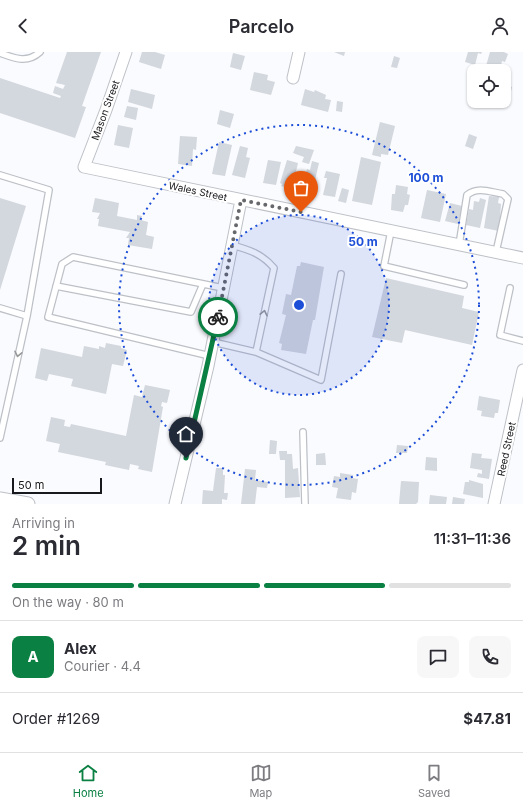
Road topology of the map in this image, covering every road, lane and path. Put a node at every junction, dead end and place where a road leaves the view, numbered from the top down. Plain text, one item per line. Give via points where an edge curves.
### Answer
1 (40, 52) edge
2 (126, 52) edge
3 (299, 52) edge
4 (0, 53) edge
5 (293, 78) dead end
6 (84, 167) joint
7 (0, 175) edge
8 (241, 200) junction
9 (390, 231) junction
10 (232, 245) junction
11 (459, 245) junction
12 (496, 252) junction
13 (523, 258) edge
14 (341, 274) dead end
15 (203, 284) junction
16 (464, 285) dead end
17 (56, 286) junction
18 (223, 288) junction
19 (510, 288) dead end
20 (0, 308) edge
21 (27, 316) junction
22 (523, 341) edge
23 (213, 342) junction
24 (256, 352) junction
25 (210, 356) junction
26 (523, 370) edge
27 (303, 432) dead end
28 (0, 438) edge
29 (0, 499) edge
30 (24, 504) edge
31 (176, 504) edge
32 (305, 504) edge
33 (494, 504) edge

1 - 4 lane via 24,59
2 - 6 street, Mason Street
3 - 5 street
6 - 8 street, Wales Street
7 - 21 lane via 49,190
8 - 9 street, Wales Street
8 - 10 street
9 - 11 street, Wales Street
9 - 16 lane via 384,266
10 - 18 street
24 -> 10 lane via 274,268 264,257 252,250
11 - 12 street, Wales Street
11 - 12 lane via 467,195 478,189 503,194 508,199
12 - 13 street, Wales Street
14 - 24 lane via 321,380
15 - 17 lane via 191,312
15 - 17 lane via 73,257 62,264
15 - 18 lane
17 - 25 lane via 48,317
18 - 23 street
19 - 22 lane via 500,336
20 - 21 lane
21 -> 28 lane
23 - 24 lane
23 - 25 street
25 - 31 street
26 - 33 street, Reed Street
27 - 32 lane
29 - 30 street

